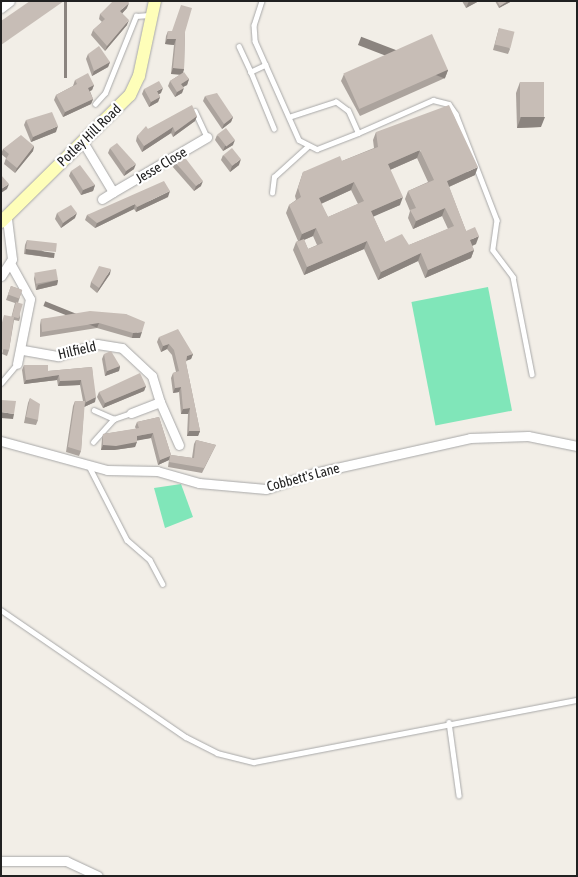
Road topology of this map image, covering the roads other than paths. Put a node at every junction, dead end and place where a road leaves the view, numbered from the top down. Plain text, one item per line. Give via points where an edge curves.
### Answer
1 (10, 1) edge
2 (155, 1) edge
3 (262, 1) edge
4 (1, 8) edge
5 (153, 15) junction
6 (239, 46) dead end
7 (266, 65) junction
8 (251, 72) junction
9 (95, 104) edge
10 (195, 111) edge
11 (290, 118) junction
12 (274, 128) dead end
13 (358, 133) junction
14 (207, 137) joint
15 (83, 142) junction
16 (307, 147) junction
17 (113, 192) junction
18 (272, 193) dead end
19 (102, 199) dead end
20 (4, 220) edge
21 (10, 263) junction
22 (1, 276) edge
23 (23, 350) junction
24 (17, 364) joint
25 (532, 374) dead end
26 (1, 383) edge
27 (160, 402) junction
28 (94, 410) dead end
29 (131, 413) joint
30 (114, 419) junction
31 (1, 441) edge
32 (93, 442) dead end
33 (179, 445) dead end
34 (577, 446) edge
35 (89, 466) junction
36 (163, 584) dead end
37 (1, 610) edge
38 (577, 700) edge
39 (449, 722) junction
40 (459, 795) dead end
41 (1, 861) edge
42 (98, 876) edge

1 - 4 street
2 - 5 street, Potley Hill Road
3 - 7 lane via 254,25 255,41
5 - 9 lane via 136,16 105,93
5 - 15 street, Potley Hill Road via 130,95
6 - 8 lane
7 - 8 lane
7 - 11 lane
8 - 12 lane
10 - 14 lane
11 - 13 lane via 336,102 348,111
11 - 16 lane via 299,140
13 - 16 lane via 317,148
13 - 25 lane via 434,100 449,104 456,114 497,220 493,250 513,277
14 - 17 street, Jesse Close
15 - 17 street
15 - 20 street, Potley Hill Road
16 - 18 lane via 274,177
17 - 19 street, Jesse Close
20 - 21 street
21 - 22 street
21 - 23 street via 30,299
23 - 24 street
23 - 27 street, Hilfield via 58,356 97,344 122,348 152,376
24 - 26 lane
27 - 29 street
27 - 33 street, Hilfield
28 - 30 lane
29 - 30 lane
30 - 32 lane
31 - 35 street, Cobbett's Lane
34 - 35 street, Cobbett's Lane via 528,436 470,438 314,473 266,489 199,483 158,471
35 - 36 lane via 127,540 150,560
37 - 39 lane via 165,724 217,753 254,762
38 - 39 lane
39 - 40 lane
41 - 42 street via 66,861

